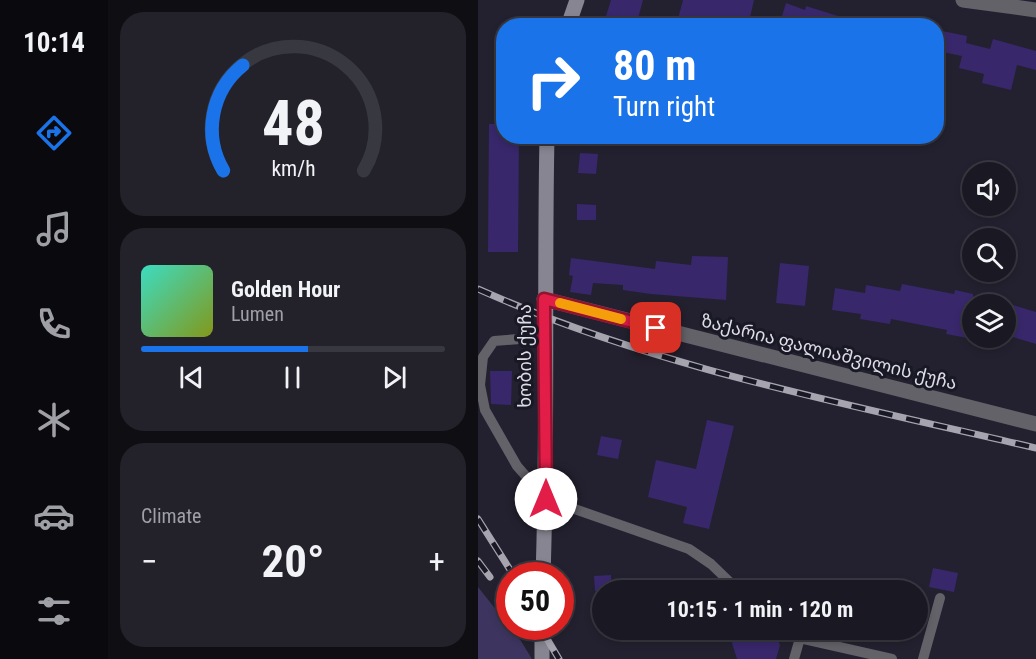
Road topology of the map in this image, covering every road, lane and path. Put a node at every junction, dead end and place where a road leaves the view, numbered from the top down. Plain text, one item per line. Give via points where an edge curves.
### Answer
1 (577, 0) edge
2 (963, 0) edge
3 (1036, 10) edge
4 (571, 18) edge
5 (547, 144) edge
6 (544, 299) junction
7 (544, 338) junction
8 (1036, 424) edge
9 (546, 499) junction
10 (543, 562) edge
11 (728, 580) edge
12 (940, 598) dead end
13 (542, 640) edge
14 (800, 640) edge
15 (805, 640) edge
16 (542, 659) edge
17 (794, 659) edge
18 (892, 659) edge
19 (924, 659) edge

1 - 4 main road
2 - 3 street
5 - 6 main road, ხობის ქუჩა
6 - 7 main road, ხობის ქუჩა
6 - 8 street, ზაქარია ფალიაშვილის ქუჩა
7 - 9 main road, ხობის ქუჩა
7 - 9 lane via 494,341 483,357 480,386 485,410 498,436 517,466
9 - 10 main road, ხობის ქუჩა
9 - 11 lane via 689,549
12 - 19 lane
13 - 16 main road
14 - 17 lane
15 - 18 lane

